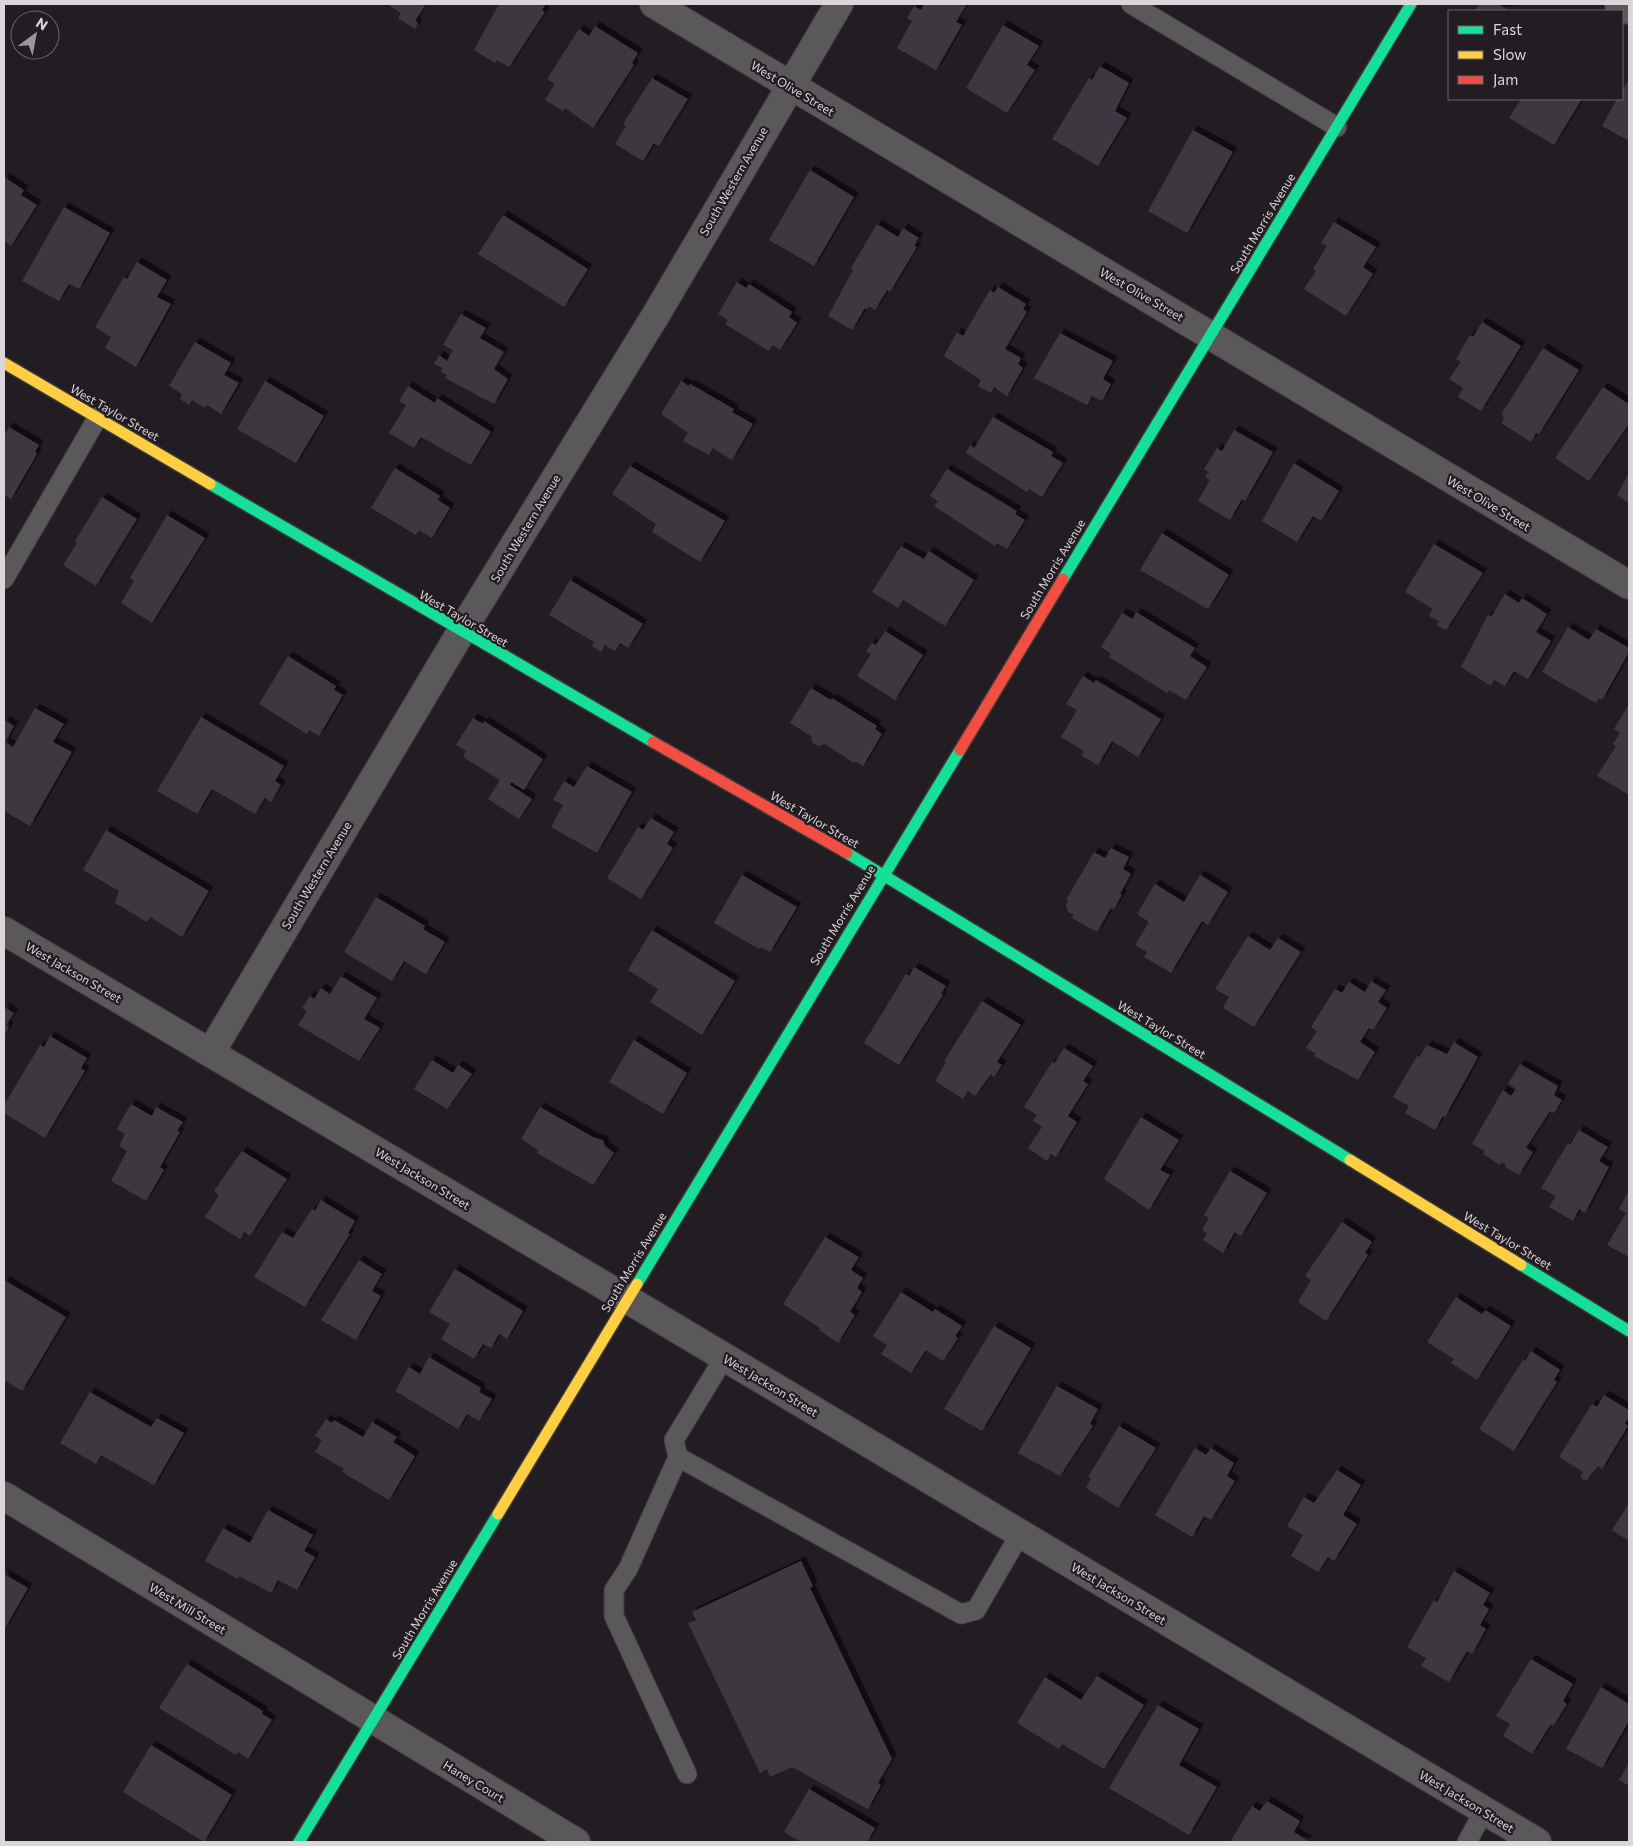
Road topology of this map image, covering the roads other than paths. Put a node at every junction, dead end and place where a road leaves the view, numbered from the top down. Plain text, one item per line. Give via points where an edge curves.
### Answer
1 (654, 4) edge
2 (839, 4) edge
3 (1131, 4) edge
4 (1410, 4) edge
5 (1619, 4) edge
6 (1629, 10) edge
7 (789, 86) junction
8 (1337, 127) junction
9 (1211, 335) junction
10 (4, 363) edge
11 (98, 417) junction
12 (4, 578) edge
13 (1629, 585) edge
14 (461, 632) junction
15 (883, 874) junction
16 (4, 931) edge
17 (211, 1052) junction
18 (627, 1299) junction
19 (1629, 1331) edge
20 (724, 1358) junction
21 (678, 1456) junction
22 (4, 1496) edge
23 (1020, 1534) junction
24 (373, 1720) junction
25 (687, 1774) dead end
26 (1484, 1812) junction
27 (300, 1842) edge
28 (576, 1842) edge
29 (1467, 1842) edge
30 (1537, 1842) edge

1 - 7 street, West Olive Street
2 - 7 street, South Western Avenue
3 - 8 lane
4 - 8 main road, South Morris Avenue
5 - 6 street
7 - 9 street, West Olive Street
7 - 14 street, South Western Avenue via 657,313
8 - 9 main road, South Morris Avenue
9 - 13 street, West Olive Street
9 - 15 main road, South Morris Avenue
10 - 11 main road, West Taylor Street
11 - 12 lane
11 - 14 main road, West Taylor Street
14 - 15 main road, West Taylor Street
14 - 17 street, South Western Avenue
15 - 18 main road, South Morris Avenue
15 - 19 main road, West Taylor Street
16 - 17 street, West Jackson Street
17 - 18 street, West Jackson Street
18 - 20 street, West Jackson Street
18 - 24 main road, South Morris Avenue
20 - 21 lane via 674,1440
20 - 23 street, West Jackson Street
21 - 23 lane via 961,1614 976,1610
21 - 25 lane via 628,1569 614,1590 614,1616
22 - 24 street, West Mill Street
23 - 26 street, West Jackson Street
24 - 27 main road, South Morris Avenue
24 - 28 street, Haney Court
26 - 29 lane
26 - 30 street, West Jackson Street

